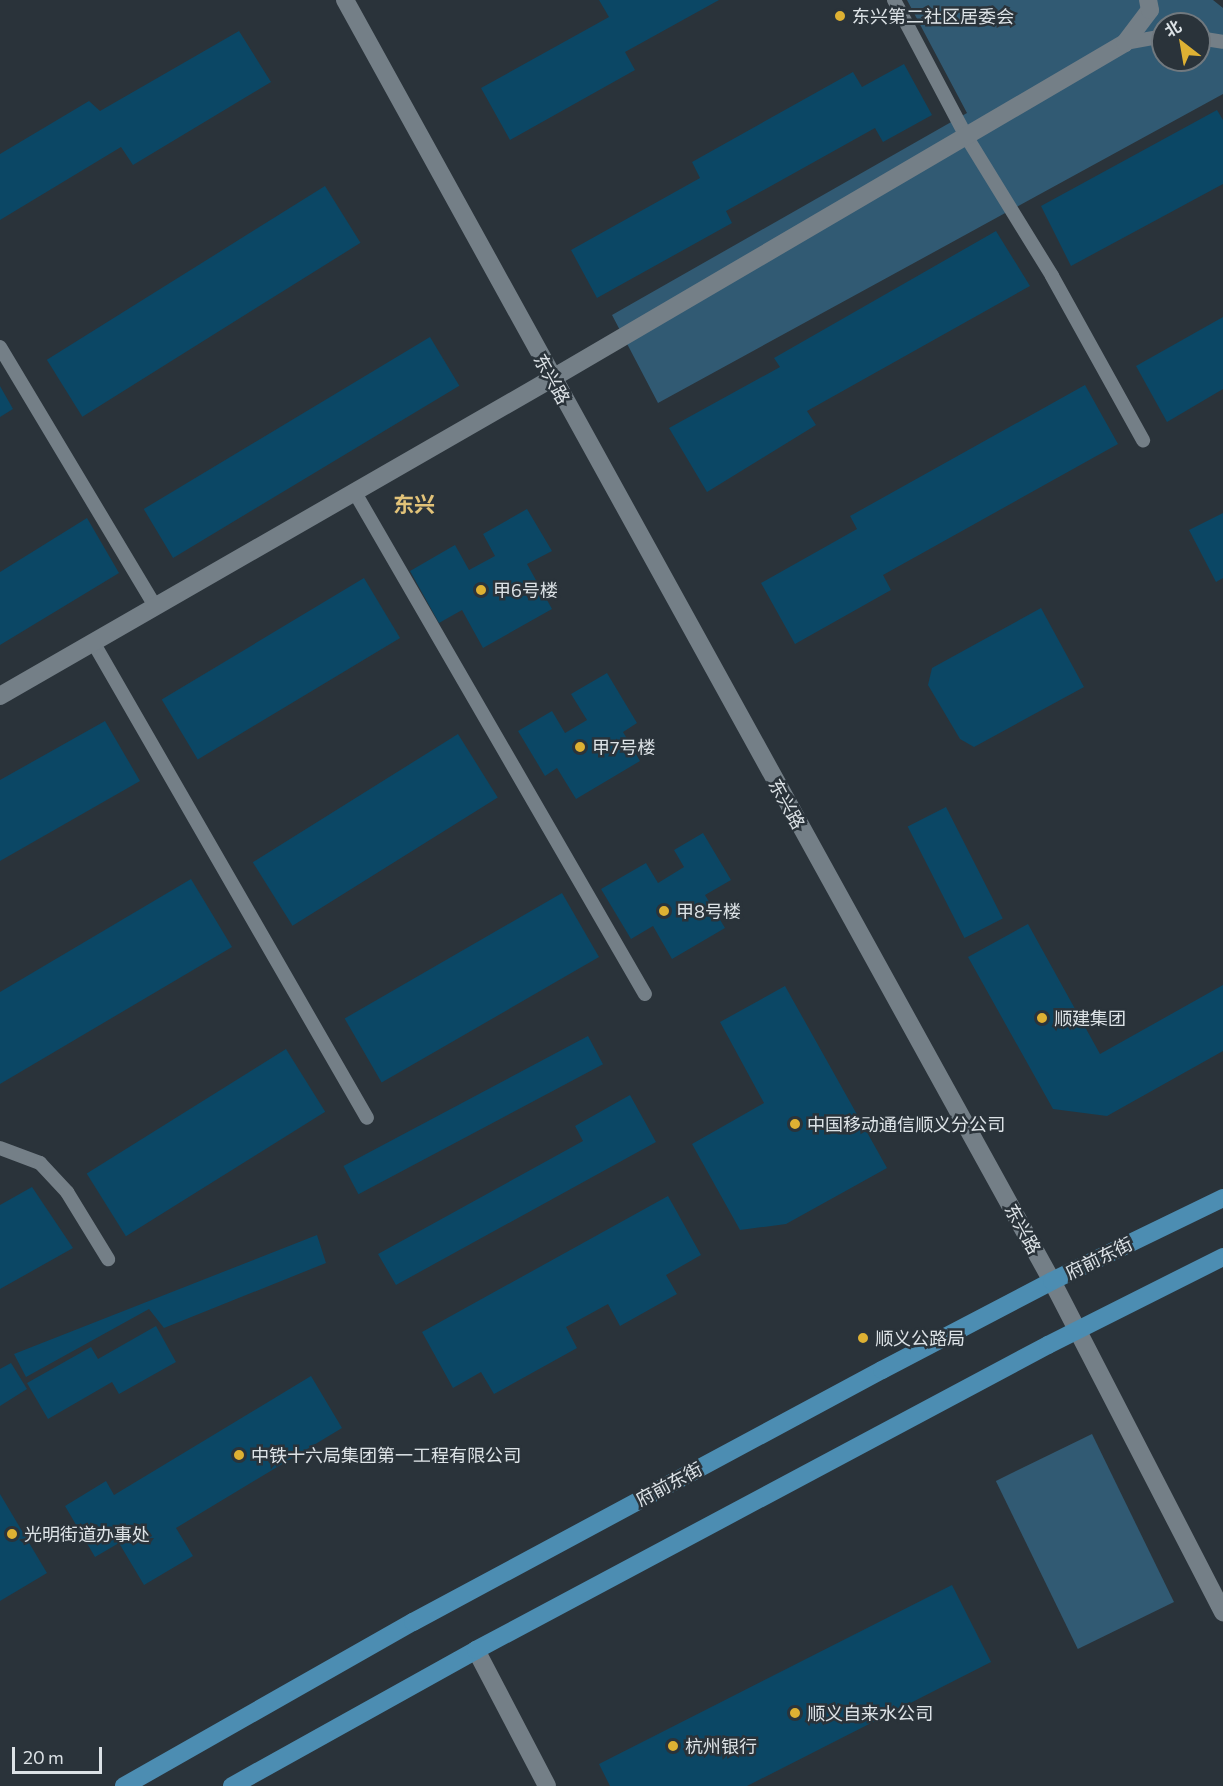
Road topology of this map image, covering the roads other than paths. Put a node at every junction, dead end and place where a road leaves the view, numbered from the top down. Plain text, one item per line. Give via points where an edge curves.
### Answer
1 (345, 0) edge
2 (894, 0) edge
3 (1148, 0) edge
4 (1151, 38) edge
5 (1125, 43) junction
6 (966, 136) junction
7 (0, 347) edge
8 (551, 379) junction
9 (1143, 440) dead end
10 (354, 490) junction
11 (155, 606) junction
12 (93, 642) junction
13 (0, 696) edge
14 (645, 994) dead end
15 (367, 1119) dead end
16 (0, 1148) edge
17 (1223, 1198) edge
18 (1223, 1257) edge
19 (108, 1259) dead end
20 (1052, 1281) junction
21 (1078, 1330) junction
22 (1223, 1612) edge
23 (476, 1650) junction
24 (124, 1786) edge
25 (232, 1786) edge
26 (547, 1786) edge

1 - 8 street, 东兴路
2 - 6 lane
3 - 5 street via 1150,10
4 - 5 lane
5 - 6 street
6 - 8 street
6 - 9 lane via 1052,276
7 - 11 lane
8 - 10 street
8 - 20 street, 东兴路
10 - 11 street
10 - 14 lane
11 - 12 street
12 - 13 street
12 - 15 lane
16 - 19 lane via 39,1163 67,1192
17 - 20 main road, 府前东街
18 - 21 main road
20 - 21 street, 东兴路
20 - 24 main road, 府前东街 via 413,1622
21 - 22 street, 东兴路
21 - 23 main road
23 - 25 main road
23 - 26 street

